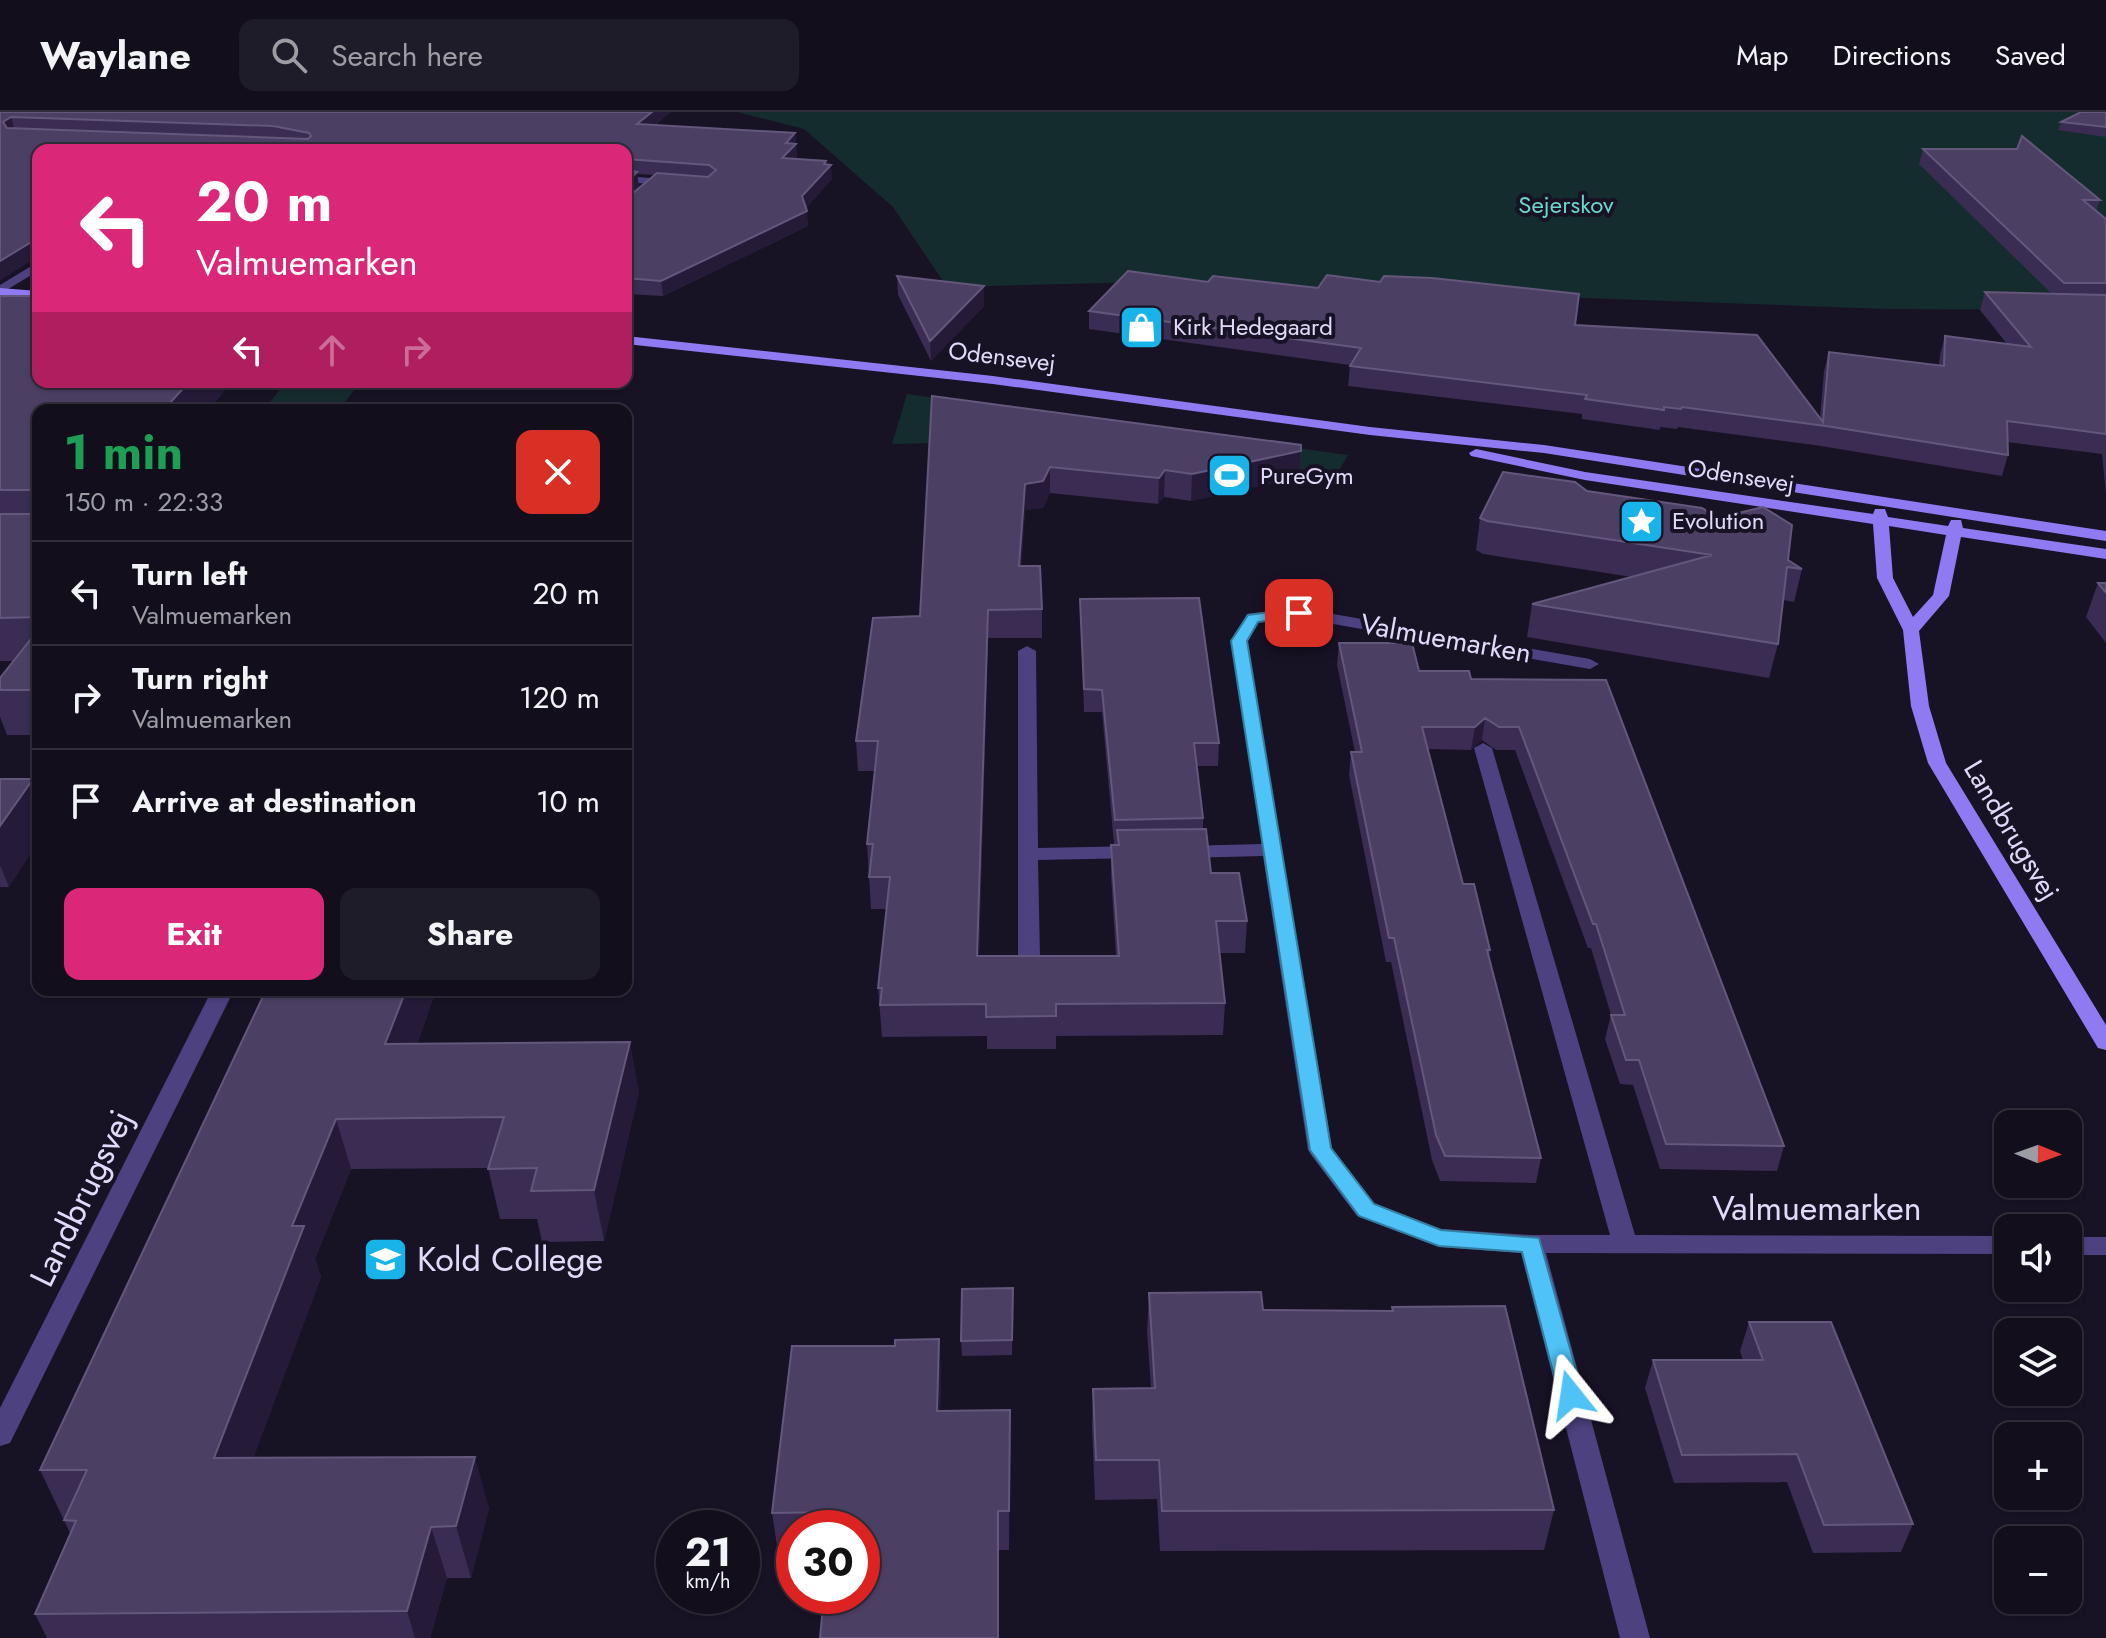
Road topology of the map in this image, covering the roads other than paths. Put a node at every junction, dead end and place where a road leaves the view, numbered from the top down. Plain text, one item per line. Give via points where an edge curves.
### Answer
1 (632, 179) edge
2 (655, 181) junction
3 (683, 183) edge
4 (646, 190) edge
5 (32, 270) edge
6 (0, 291) edge
7 (32, 294) edge
8 (632, 341) edge
9 (1370, 431) junction
10 (1879, 501) junction
11 (1960, 513) junction
12 (1881, 522) junction
13 (1952, 533) junction
14 (2106, 536) edge
15 (2106, 554) edge
16 (1911, 630) junction
17 (1027, 651) dead end
18 (1590, 664) dead end
19 (1483, 748) edge
20 (1273, 850) junction
21 (1028, 854) junction
22 (1029, 957) edge
23 (220, 996) edge
24 (2106, 1043) edge
25 (1625, 1243) junction
26 (1531, 1244) junction
27 (1994, 1245) edge
28 (2082, 1246) edge
29 (2106, 1246) edge
30 (0, 1435) edge
31 (1635, 1638) edge

1 - 2 street
2 - 3 street
2 - 4 street
5 - 6 street
6 - 7 main road
8 - 9 main road, Odensevej via 993,380
9 - 10 main road, Odensevej via 1544,449
9 - 12 main road, Odensevej via 1585,476
10 - 11 main road, Odensevej
10 - 12 main road, Landbrugsvej
11 - 13 main road
11 - 14 main road, Odensevej
12 - 13 main road, Odensevej
12 - 16 main road, Landbrugsvej via 1885,578
13 - 15 main road, Odensevej
13 - 16 main road via 1941,596
16 - 24 main road, Landbrugsvej via 1920,706 1937,763
17 - 21 street
18 - 20 street, Valmuemarken via 1299,613 1253,618 1239,641
19 - 25 street
20 - 21 street
20 - 26 street, Valmuemarken via 1320,1150 1366,1210 1439,1238
21 - 22 street
23 - 30 street, Landbrugsvej
25 - 26 street, Valmuemarken
25 - 27 street, Valmuemarken
26 - 31 street
28 - 29 street

